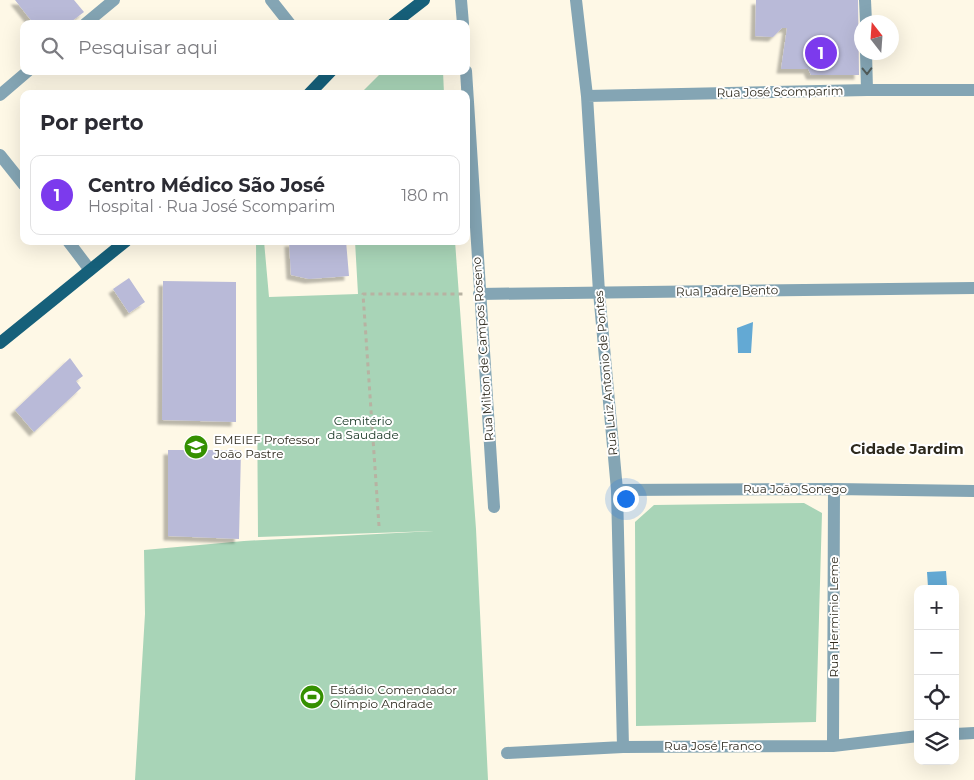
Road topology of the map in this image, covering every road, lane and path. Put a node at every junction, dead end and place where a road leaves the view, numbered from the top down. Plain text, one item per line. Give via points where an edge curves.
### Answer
1 (114, 0) edge
2 (271, 0) edge
3 (424, 0) edge
4 (462, 0) edge
5 (576, 0) edge
6 (865, 0) edge
7 (866, 15) edge
8 (90, 20) edge
9 (287, 20) edge
10 (398, 20) edge
11 (463, 20) edge
12 (866, 60) edge
13 (23, 75) edge
14 (326, 75) edge
15 (466, 75) edge
16 (313, 90) edge
17 (467, 90) edge
18 (867, 90) junction
19 (974, 90) edge
20 (0, 95) edge
21 (587, 96) junction
22 (470, 140) edge
23 (0, 155) edge
24 (20, 180) edge
25 (71, 245) edge
26 (121, 245) edge
27 (90, 270) junction
28 (974, 288) edge
29 (599, 292) junction
30 (479, 294) junction
31 (0, 343) edge
32 (834, 489) junction
33 (617, 490) junction
34 (974, 491) edge
35 (494, 507) dead end
36 (379, 526) dead end
37 (974, 733) edge
38 (959, 734) edge
39 (914, 736) edge
40 (623, 746) junction
41 (833, 746) junction
42 (507, 753) dead end

1 - 8 street
2 - 9 street
3 - 10 main road
4 - 11 street
5 - 21 street, Rua Luiz Antonio de Pontes
6 - 7 street
12 -> 18 street
13 - 20 street
14 - 16 main road
15 - 17 street, Rua Milton de Campos Roseno
18 - 19 street, Rua José Scomparim
18 - 21 street, Rua José Scomparim
21 - 29 street, Rua Luiz Antonio de Pontes
22 - 30 street, Rua Milton de Campos Roseno
23 - 24 street
25 - 27 street
26 - 27 main road
27 - 31 main road
28 - 29 street, Rua Padre Bento
29 - 30 street, Rua Padre Bento
29 - 33 street, Rua Luiz Antonio de Pontes
30 - 35 street, Rua Milton de Campos Roseno
30 - 36 path via 363,294
32 - 33 street, Rua João Sonego
32 - 34 street, Rua João Sonego
32 - 41 street, Rua Herminio Leme
33 - 40 street, Rua Luiz Antonio de Pontes
37 - 38 street
39 - 41 street, Rua José Franco
40 - 41 street, Rua José Franco
40 - 42 street, Rua José Franco

